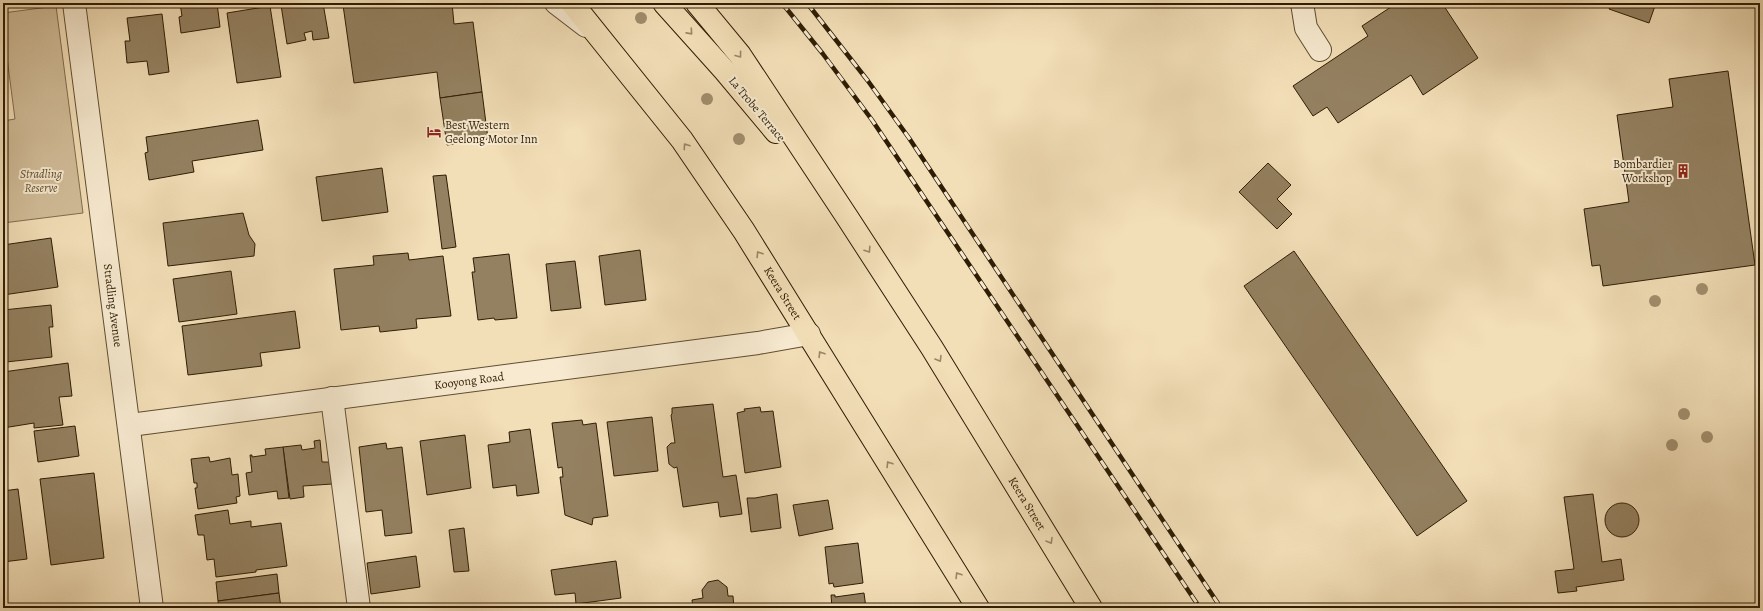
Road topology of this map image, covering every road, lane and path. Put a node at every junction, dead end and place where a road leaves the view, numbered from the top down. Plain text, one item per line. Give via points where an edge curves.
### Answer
1 (74, 3) edge
2 (556, 3) edge
3 (572, 3) edge
4 (664, 3) edge
5 (697, 3) edge
6 (1302, 3) edge
7 (594, 33) junction
8 (1320, 50) dead end
9 (847, 217) junction
10 (809, 334) junction
11 (332, 398) junction
12 (130, 426) junction
13 (152, 608) edge
14 (359, 608) edge
15 (978, 608) edge
16 (1091, 608) edge

1 - 12 street, Stradling Avenue
2 - 7 street, Keera Street
3 - 7 highway
4 -> 9 highway, La Trobe Terrace via 725,71
5 -> 9 highway via 740,56
6 - 8 street via 1306,28
10 -> 7 highway, Keera Street via 744,231 682,140
9 -> 16 highway, Keera Street via 932,348
10 - 11 street, Kooyong Road via 758,343
15 -> 10 highway, Keera Street
11 - 12 street, Kooyong Road
11 - 14 street
12 - 13 street, Stradling Avenue

